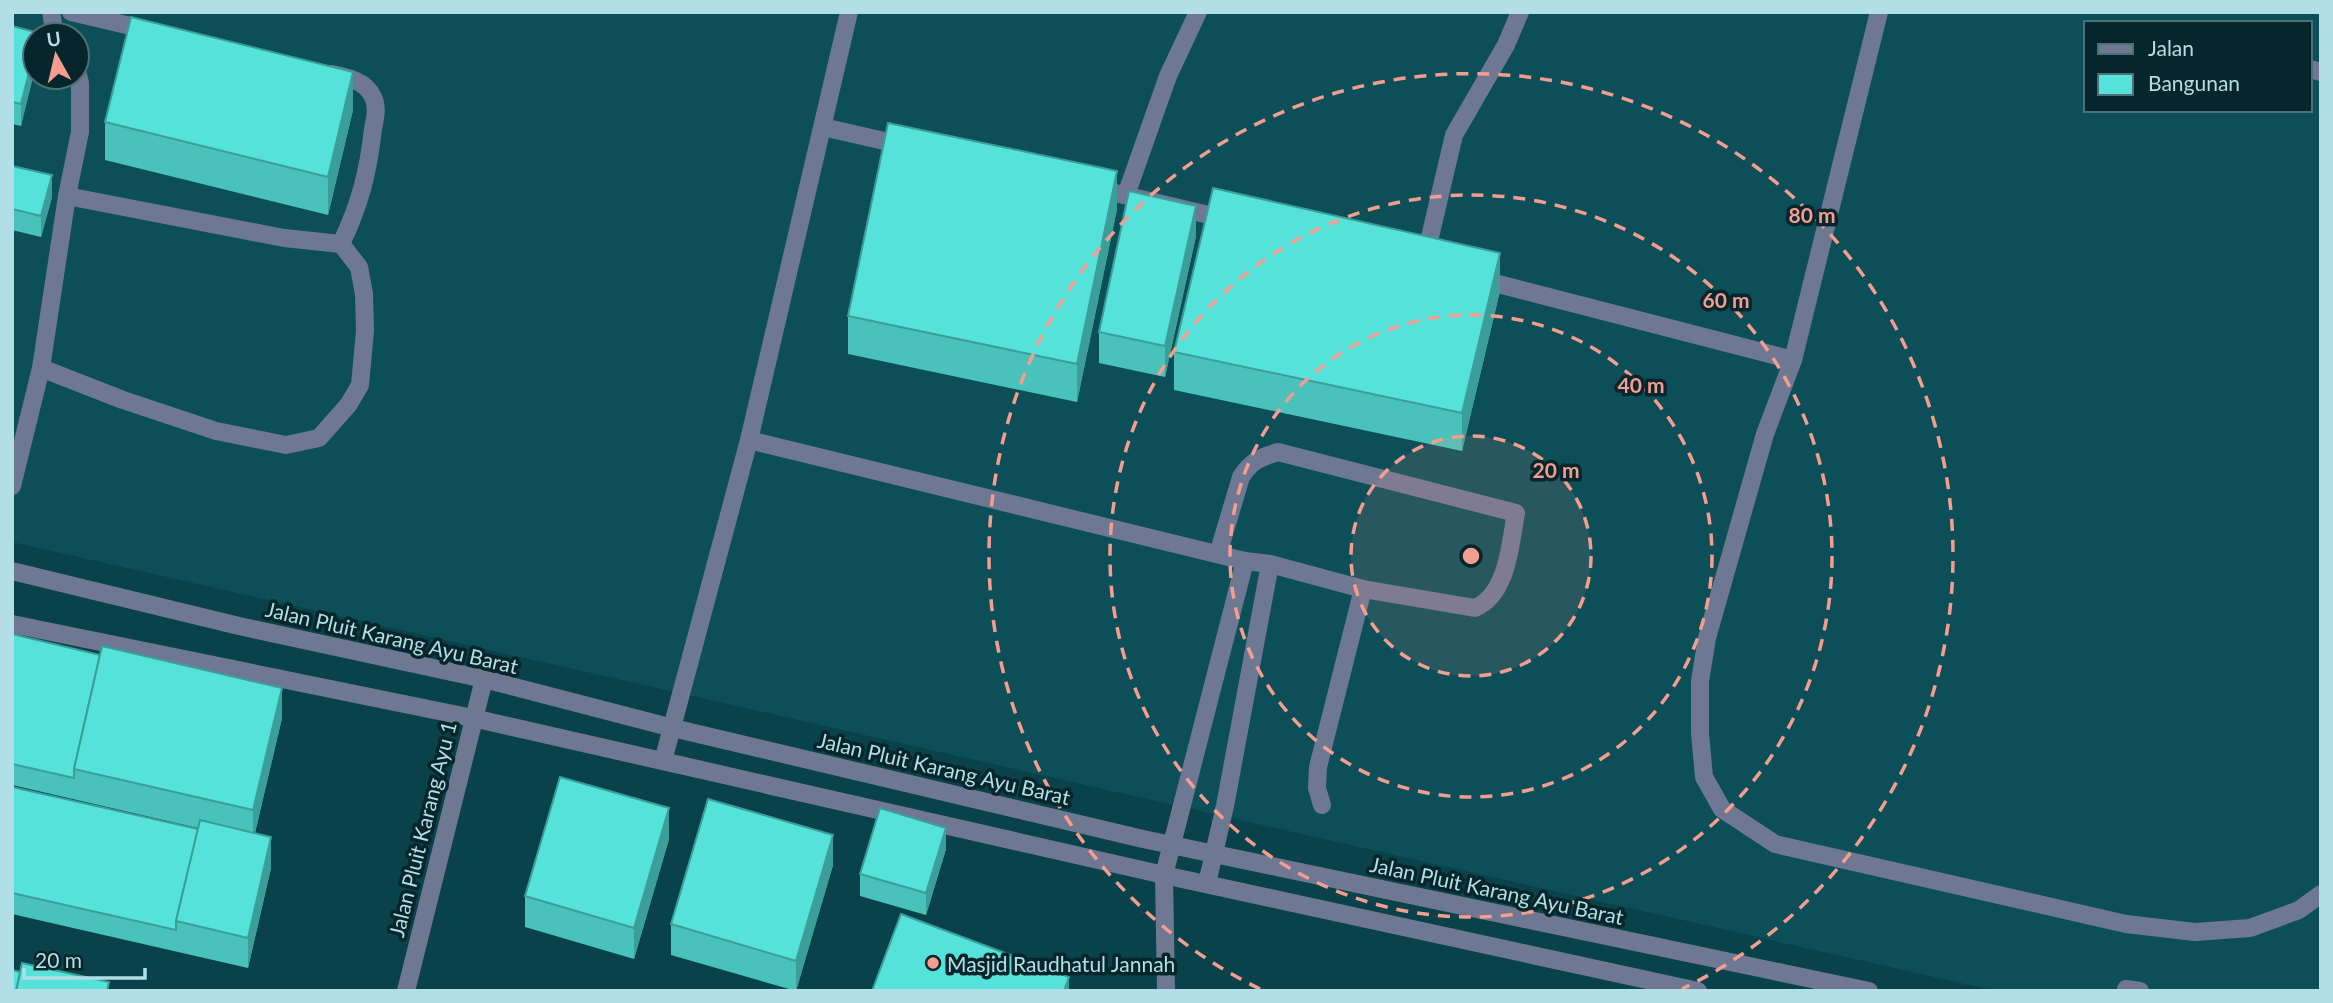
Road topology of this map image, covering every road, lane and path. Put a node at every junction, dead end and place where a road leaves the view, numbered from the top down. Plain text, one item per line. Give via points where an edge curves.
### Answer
1 (71, 12) edge
2 (849, 12) edge
3 (1198, 12) edge
4 (1520, 12) edge
5 (1879, 12) edge
6 (165, 34) edge
7 (313, 69) edge
8 (80, 91) edge
9 (823, 127) junction
10 (929, 150) edge
11 (1074, 183) edge
12 (1126, 195) junction
13 (67, 196) junction
14 (1248, 224) edge
15 (341, 244) junction
16 (1423, 265) edge
17 (1461, 275) edge
18 (1793, 360) junction
19 (41, 368) junction
20 (749, 440) junction
21 (12, 486) edge
22 (1218, 554) junction
23 (1245, 561) junction
24 (1270, 564) junction
25 (12, 571) edge
26 (1363, 589) junction
27 (12, 625) edge
28 (484, 679) junction
29 (473, 718) junction
30 (673, 728) junction
31 (663, 761) junction
32 (1322, 805) dead end
33 (1172, 845) junction
34 (1213, 854) junction
35 (1164, 875) junction
36 (1208, 883) junction
37 (2321, 894) edge
38 (406, 991) edge
39 (1166, 991) edge
40 (1698, 991) edge
41 (1869, 991) edge

1 - 6 street
2 - 9 street
3 - 12 street via 1168,76
4 - 16 street via 1454,135
5 - 18 street
7 - 15 street via 354,79 373,97 376,108 363,191
8 - 13 street via 80,132
9 - 10 street
9 - 20 street
11 - 12 street
12 - 14 street
13 - 15 street via 284,238
13 - 19 street
15 - 19 street via 359,267 364,294 360,385 319,439 286,445 216,431
17 - 18 street
18 - 37 street via 1765,434 1705,648 1700,681 1704,777 1722,809 1775,844 2126,924 2195,932 2250,928 2299,910
19 - 21 street
20 - 22 street
20 - 30 street
22 - 23 street
22 - 26 street via 1241,477 1258,458 1278,452 1516,513 1506,562 1492,595 1482,605 1475,608
23 - 24 street
23 - 33 street
24 - 26 street
24 - 34 street
25 - 28 street, Jalan Pluit Karang Ayu Barat
26 - 32 street via 1318,767
27 - 29 street
28 - 29 street, Jalan Pluit Karang Ayu 1
28 - 30 street, Jalan Pluit Karang Ayu Barat
29 - 31 street
29 - 38 street, Jalan Pluit Karang Ayu 1
30 - 31 street
30 - 33 street, Jalan Pluit Karang Ayu Barat
31 - 35 street
33 - 34 street, Jalan Pluit Karang Ayu Barat
33 - 35 street
34 - 36 street
34 - 41 street, Jalan Pluit Karang Ayu Barat
35 - 36 street
35 - 39 street
36 - 40 street

